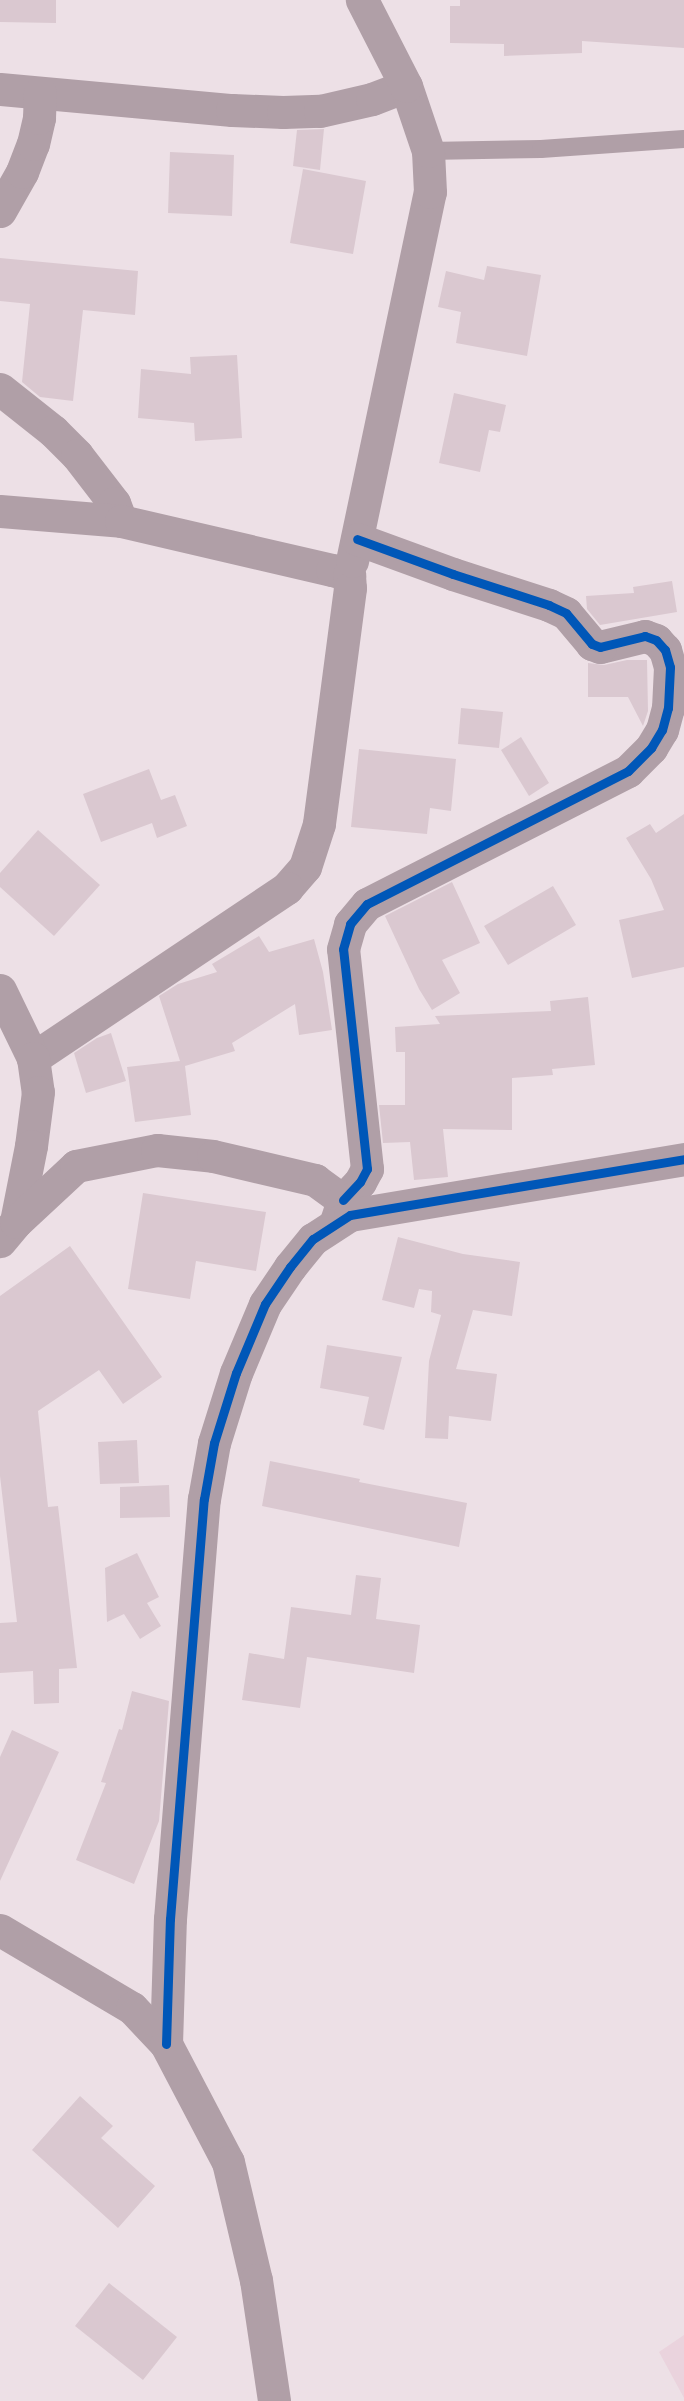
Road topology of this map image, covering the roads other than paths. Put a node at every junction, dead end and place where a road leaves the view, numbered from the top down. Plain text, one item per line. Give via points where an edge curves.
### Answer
1 (362, 0) edge
2 (406, 86) junction
3 (0, 89) edge
4 (40, 93) junction
5 (684, 139) edge
6 (428, 151) junction
7 (0, 211) edge
8 (0, 389) edge
9 (0, 511) edge
10 (121, 521) junction
11 (357, 539) junction
12 (349, 575) junction
13 (0, 990) edge
14 (33, 1058) junction
15 (684, 1159) edge
16 (339, 1211) junction
17 (8, 1231) edge
18 (0, 1930) edge
19 (166, 2044) junction
20 (274, 2401) edge

1 - 2 street
2 - 4 street via 320,111 283,112
2 - 6 street
3 - 4 street
4 - 7 street via 33,144
5 - 6 lane
6 - 11 street via 430,192
8 - 10 street via 53,430 77,455 114,503
9 - 10 street
10 - 12 street
11 - 12 street
11 - 16 street via 549,604 566,614 592,644 600,647 645,636 656,640 665,650 670,667 668,708 662,730 651,748 628,771 367,904 350,924 343,949 367,1169
12 - 14 street via 319,824 305,867 287,888
13 - 14 street
14 - 17 street via 38,1092 31,1146
15 - 16 street via 350,1215
16 - 17 street via 315,1180 213,1156 157,1150 76,1166
16 - 19 street via 290,1267 265,1304 236,1373 214,1443 204,1499 170,1919
18 - 19 street via 132,2008
19 - 20 street via 228,2162 256,2280

